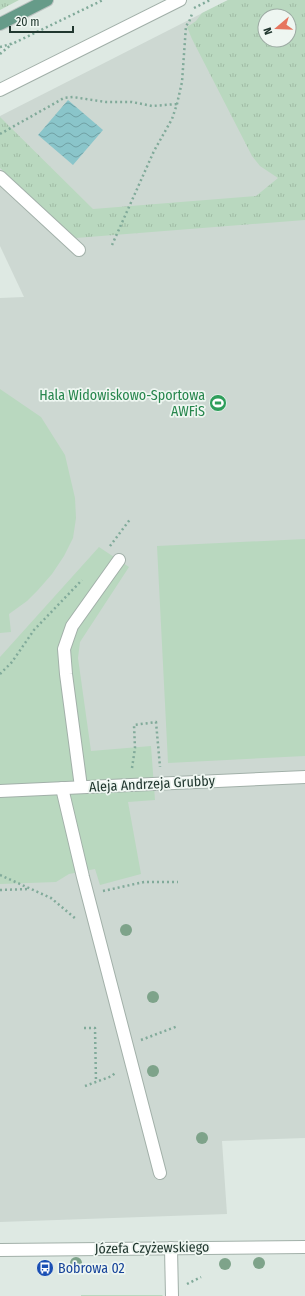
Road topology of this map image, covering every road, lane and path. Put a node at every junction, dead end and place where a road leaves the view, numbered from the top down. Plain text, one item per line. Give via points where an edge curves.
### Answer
1 (47, 0) edge
2 (104, 0) edge
3 (180, 0) edge
4 (192, 14) dead end
5 (0, 24) edge
6 (14, 43) junction
7 (0, 47) edge
8 (0, 54) edge
9 (0, 90) edge
10 (177, 104) junction
11 (0, 134) edge
12 (0, 177) edge
13 (112, 245) dead end
14 (79, 250) dead end
15 (131, 518) dead end
16 (108, 552) dead end
17 (119, 560) dead end
18 (83, 580) dead end
19 (0, 674) edge
20 (168, 766) dead end
21 (305, 777) edge
22 (129, 785) junction
23 (81, 787) junction
24 (62, 788) junction
25 (0, 791) edge
26 (0, 875) edge
27 (178, 882) dead end
28 (0, 890) edge
29 (88, 895) junction
30 (178, 1026) dead end
31 (84, 1028) dead end
32 (126, 1046) junction
33 (96, 1083) dead end
34 (160, 1173) dead end
35 (305, 1247) edge
36 (171, 1248) junction
37 (0, 1250) edge
38 (172, 1296) edge

1 - 5 main road
2 - 6 path
3 - 9 street
4 - 10 path via 186,26 182,82
6 - 7 path
6 - 8 path
10 - 11 path via 152,106 132,102 64,98
10 - 13 path
12 - 14 street
15 - 16 path
17 - 23 street via 72,626 64,649
18 - 19 path via 34,630 12,662
20 - 22 path via 160,767 156,722 134,724 135,748
21 - 22 street, Aleja Andrzeja Grubby
22 - 23 street, Aleja Andrzeja Grubby
23 - 24 street, Aleja Andrzeja Grubby
24 - 25 street, Aleja Andrzeja Grubby
24 - 29 street
26 - 28 path via 30,889
27 - 29 path via 144,882
29 - 32 street
30 - 32 path
31 - 33 path via 94,1028
32 - 34 street
35 - 36 street, Józefa Czyżewskiego
36 - 37 street, Józefa Czyżewskiego
36 - 38 street

